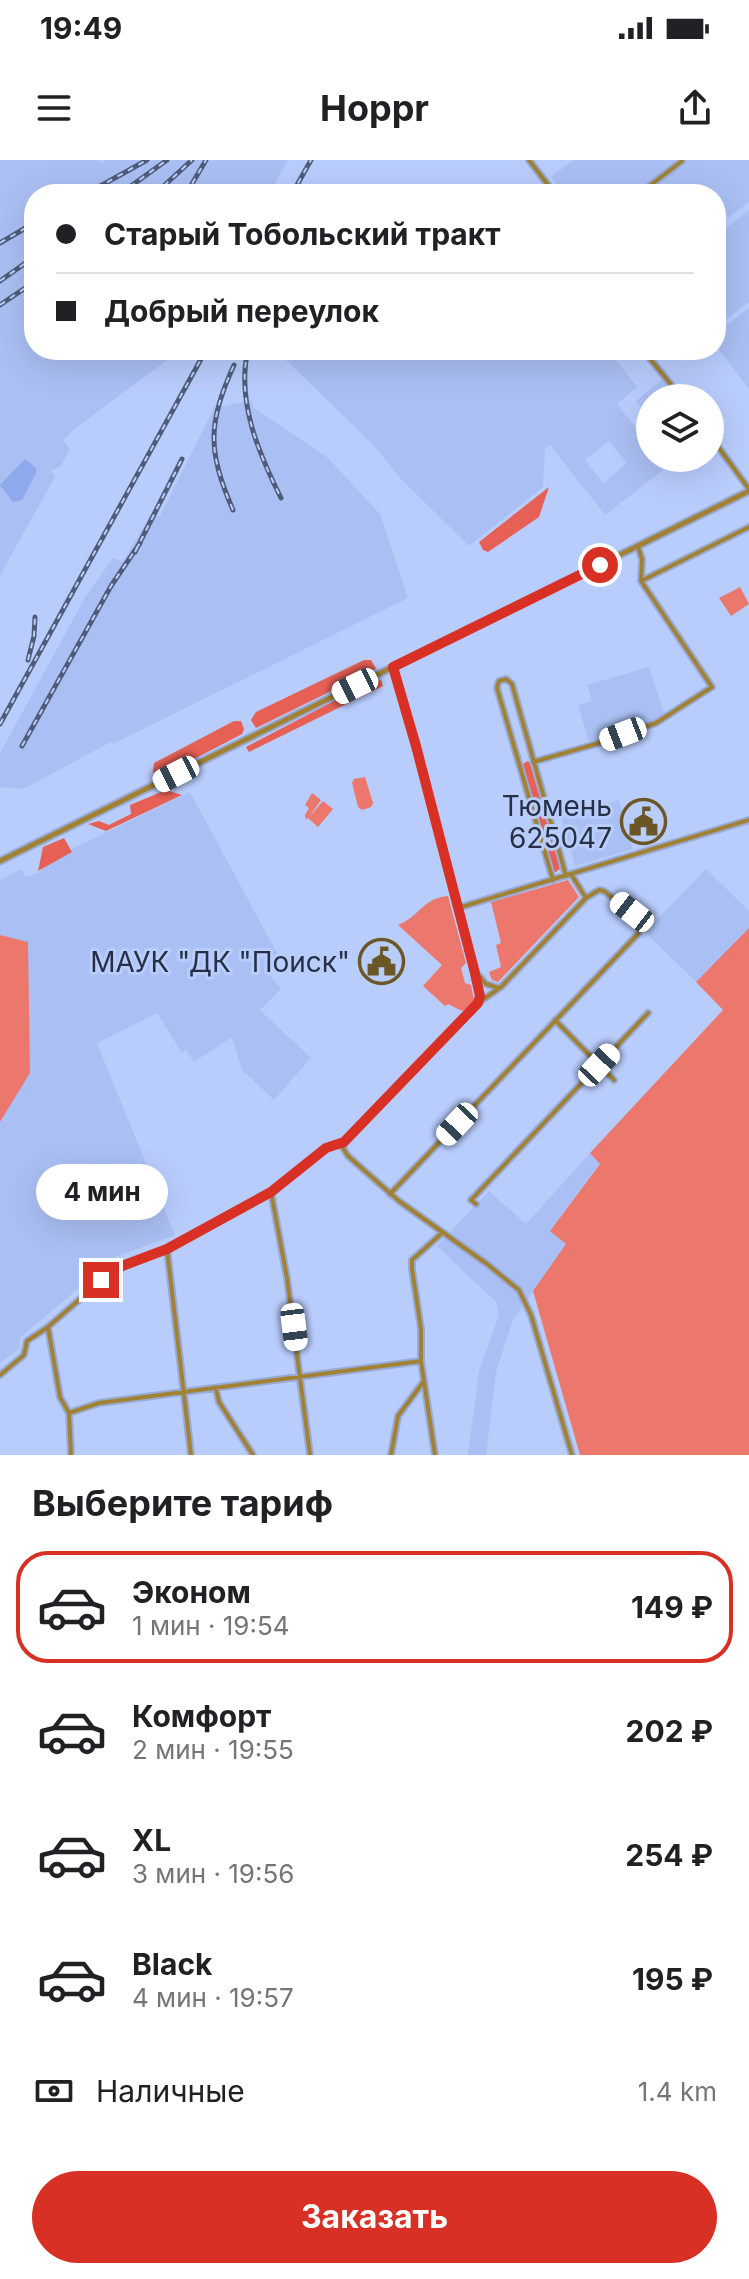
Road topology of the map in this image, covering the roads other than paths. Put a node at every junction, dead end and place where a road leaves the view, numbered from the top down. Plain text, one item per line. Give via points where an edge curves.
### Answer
1 (529, 160) edge
2 (682, 161) edge
3 (547, 184) edge
4 (652, 184) edge
5 (651, 360) edge
6 (671, 384) edge
7 (724, 455) edge
8 (749, 490) edge
9 (749, 527) edge
10 (638, 547) junction
11 (641, 581) junction
12 (393, 667) junction
13 (533, 762) junction
14 (749, 820) edge
15 (0, 861) edge
16 (568, 875) junction
17 (553, 880) junction
18 (586, 898) junction
19 (458, 908) junction
20 (474, 969) junction
21 (501, 987) junction
22 (478, 1003) junction
23 (648, 1013) dead end
24 (555, 1020) junction
25 (599, 1065) junction
26 (614, 1080) dead end
27 (344, 1142) junction
28 (271, 1192) junction
29 (390, 1194) junction
30 (476, 1204) dead end
31 (442, 1233) junction
32 (167, 1249) junction
33 (48, 1327) junction
34 (421, 1361) junction
35 (0, 1375) edge
36 (300, 1377) junction
37 (424, 1381) junction
38 (216, 1388) junction
39 (184, 1392) junction
40 (69, 1413) junction
41 (71, 1455) edge
42 (191, 1455) edge
43 (253, 1455) edge
44 (310, 1455) edge
45 (391, 1455) edge
46 (435, 1455) edge
47 (572, 1455) edge

1 - 3 street
2 - 4 street
5 - 6 street
7 - 8 street
8 - 10 street
9 - 11 street
10 - 11 street
10 - 12 street
11 - 13 street via 712,687 656,723
12 - 15 street
12 - 19 street
13 - 16 street
13 - 17 street via 512,684 502,679 497,688
14 - 16 street
16 - 17 street
16 - 18 street
17 - 19 street
18 - 21 street
18 - 24 street via 604,891 638,918 641,928
19 - 20 street
20 - 21 street via 490,987
20 - 22 street
21 - 22 street
22 - 27 street
23 - 25 street
24 - 25 street
24 - 29 street
25 - 26 street
25 - 30 street via 471,1200
27 - 28 street via 326,1148
27 - 29 street via 348,1156
28 - 32 street
28 - 36 street
29 - 31 street
31 - 34 street via 412,1260
31 - 47 street via 519,1290
32 - 33 street via 111,1272
32 - 39 street
33 - 35 street via 27,1341 24,1355
33 - 40 street via 60,1397
34 - 36 street
34 - 37 street
36 - 38 street
36 - 44 street
37 - 45 street via 398,1416
37 - 46 street
38 - 39 street
38 - 43 street via 219,1402
39 - 40 street via 99,1403
39 - 42 street
40 - 41 street

